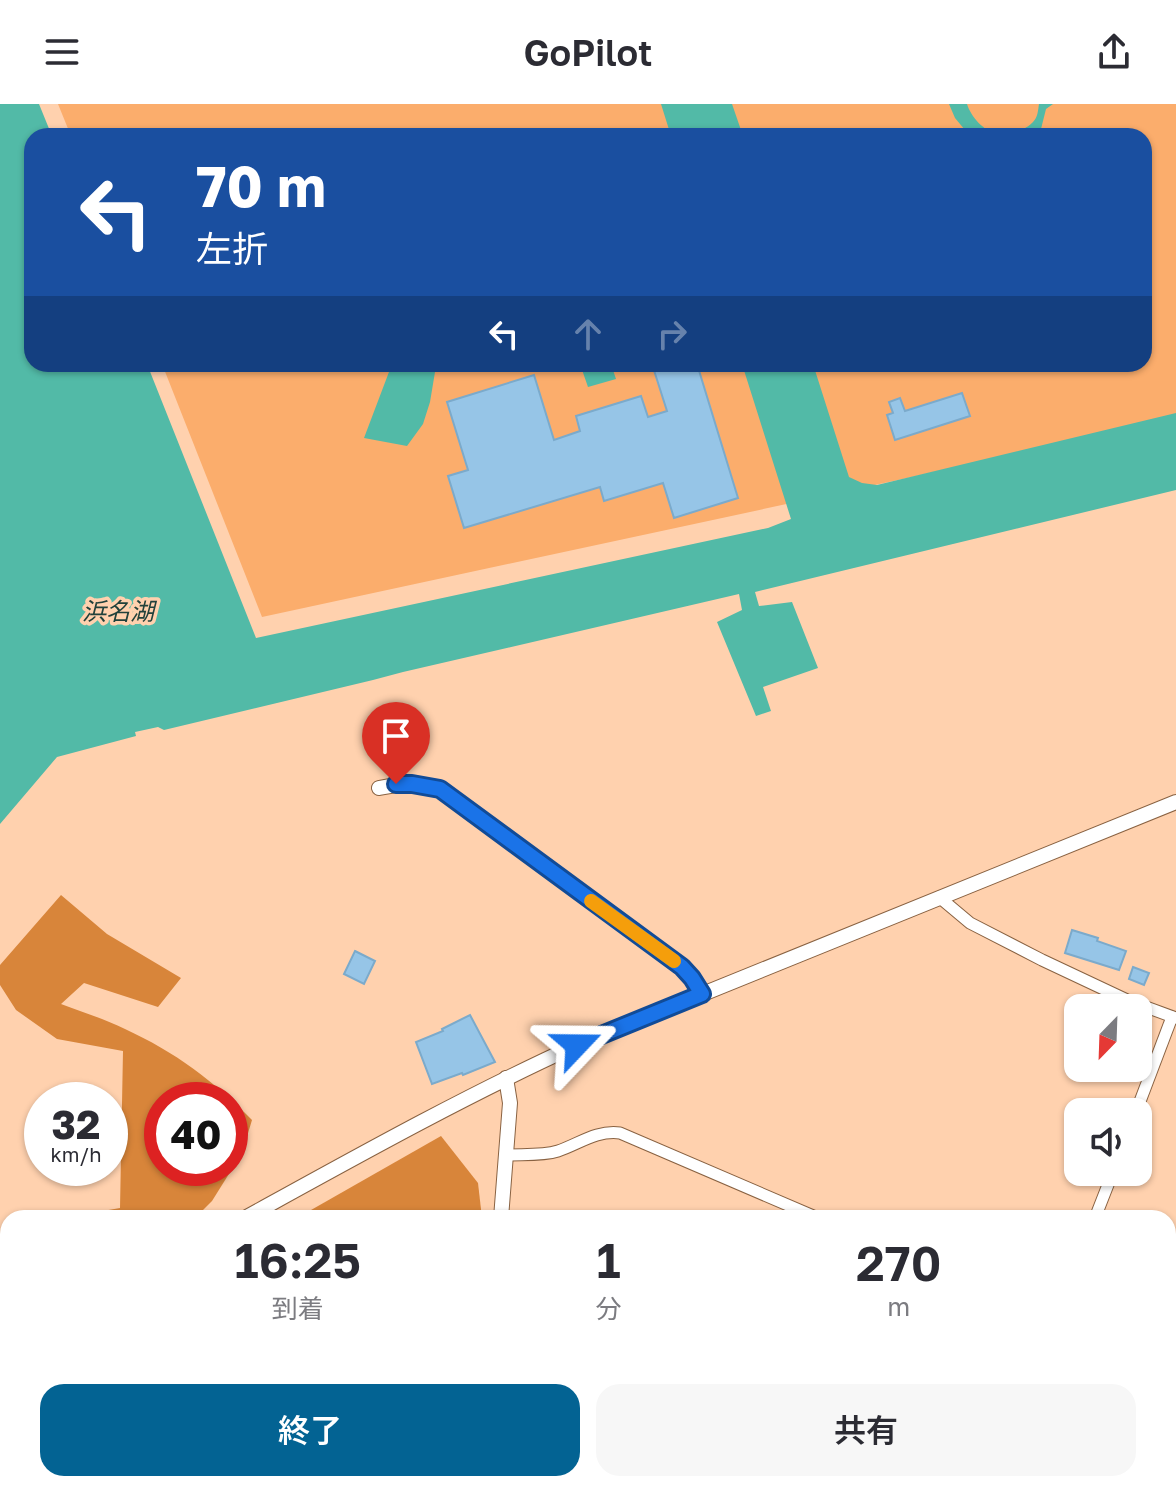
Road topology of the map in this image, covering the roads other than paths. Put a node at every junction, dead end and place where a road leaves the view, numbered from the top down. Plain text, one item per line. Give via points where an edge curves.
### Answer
1 (379, 788) dead end
2 (1176, 802) edge
3 (939, 897) junction
4 (702, 994) junction
5 (1174, 1018) edge
6 (506, 1078) junction
7 (1142, 1098) edge
8 (506, 1155) junction
9 (1108, 1186) edge
10 (260, 1210) edge
11 (502, 1210) edge
12 (799, 1210) edge
13 (1098, 1210) edge

1 - 4 street via 412,784 440,789 682,967
2 - 3 street
3 - 4 street
3 - 5 street via 970,923 1006,942
4 - 6 street
5 - 7 street
6 - 8 street
6 - 10 street
8 - 11 street
8 - 12 street via 556,1152 610,1131
9 - 13 street

